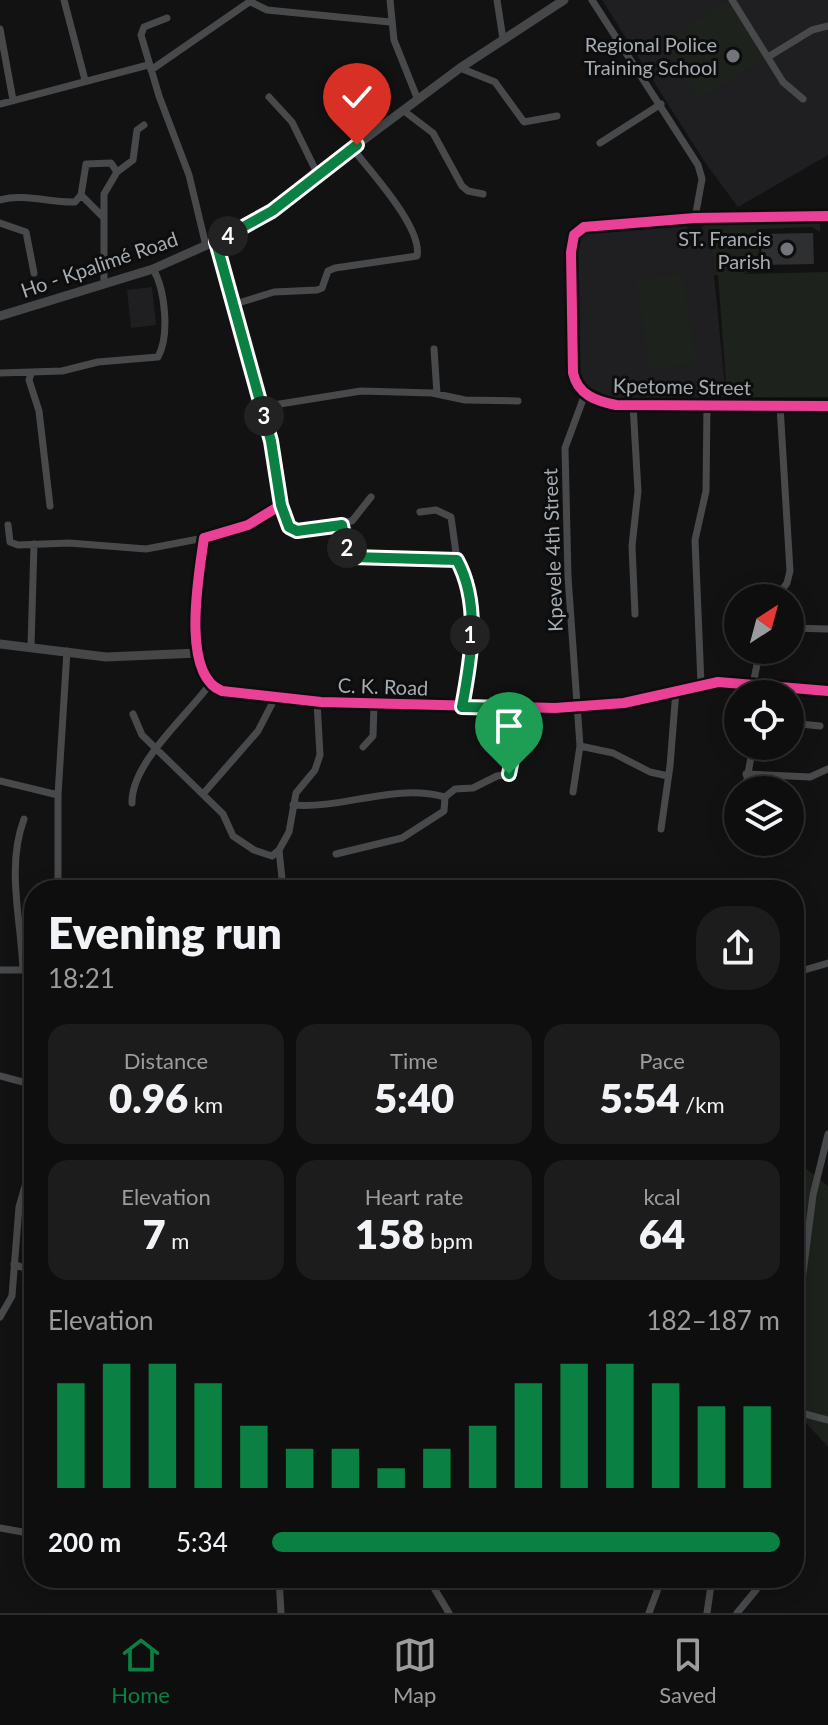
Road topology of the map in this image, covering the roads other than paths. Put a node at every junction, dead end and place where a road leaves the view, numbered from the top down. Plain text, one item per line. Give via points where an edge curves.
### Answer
1 (64, 0) edge
2 (390, 0) edge
3 (497, 0) edge
4 (564, 0) edge
5 (592, 0) edge
6 (732, 0) edge
7 (252, 1) edge
8 (167, 18) dead end
9 (390, 22) junction
10 (828, 26) edge
11 (0, 29) edge
12 (503, 39) junction
13 (768, 57) junction
14 (149, 68) junction
15 (460, 68) junction
16 (85, 80) junction
17 (269, 97) dead end
18 (803, 99) dead end
19 (13, 100) junction
20 (418, 100) junction
21 (0, 104) edge
22 (661, 104) junction
23 (404, 111) junction
24 (557, 116) dead end
25 (144, 125) dead end
26 (600, 143) dead end
27 (353, 149) junction
28 (117, 172) junction
29 (318, 175) junction
30 (483, 194) dead end
31 (81, 195) junction
32 (0, 200) edge
33 (828, 216) edge
34 (104, 218) junction
35 (695, 218) junction
36 (0, 223) edge
37 (211, 244) junction
38 (153, 269) junction
39 (34, 273) dead end
40 (104, 284) junction
41 (235, 304) junction
42 (0, 316) edge
43 (434, 349) dead end
44 (0, 373) edge
45 (31, 374) junction
46 (437, 394) junction
47 (585, 394) junction
48 (518, 401) dead end
49 (633, 405) junction
50 (707, 405) junction
51 (780, 406) junction
52 (828, 406) edge
53 (261, 407) junction
54 (371, 497) dead end
55 (281, 505) junction
56 (50, 506) dead end
57 (420, 512) dead end
58 (8, 525) dead end
59 (342, 525) junction
60 (204, 538) junction
61 (34, 544) junction
62 (457, 560) junction
63 (786, 584) edge
64 (635, 614) dead end
65 (804, 628) edge
66 (828, 629) edge
67 (0, 644) edge
68 (31, 646) junction
69 (67, 651) junction
70 (198, 653) junction
71 (724, 683) edge
72 (210, 684) junction
73 (701, 684) junction
74 (676, 690) junction
75 (804, 690) edge
76 (828, 691) edge
77 (276, 696) junction
78 (317, 702) junction
79 (374, 704) junction
80 (462, 707) junction
81 (577, 707) junction
82 (515, 708) junction
83 (133, 714) dead end
84 (804, 724) edge
85 (820, 726) dead end
86 (580, 746) junction
87 (363, 747) dead end
88 (157, 749) junction
89 (750, 760) edge
90 (828, 769) edge
91 (746, 774) joint
92 (668, 776) junction
93 (0, 781) edge
94 (573, 792) dead end
95 (203, 794) junction
96 (58, 795) junction
97 (445, 797) junction
98 (132, 803) dead end
99 (293, 805) junction
100 (24, 819) dead end
101 (661, 829) dead end
102 (279, 850) junction
103 (336, 854) dead end
104 (58, 880) edge
105 (282, 880) edge
106 (828, 963) edge
107 (0, 970) edge
108 (23, 970) joint
109 (804, 970) edge
110 (0, 1076) edge
111 (24, 1082) edge
112 (828, 1134) edge
113 (24, 1190) edge
114 (14, 1264) junction
115 (804, 1265) edge
116 (24, 1268) edge
117 (0, 1317) edge
118 (804, 1414) edge
119 (828, 1420) edge
120 (0, 1528) edge
121 (24, 1532) edge
122 (280, 1588) edge
123 (434, 1588) edge
124 (658, 1588) edge
125 (711, 1588) edge
126 (756, 1590) dead end
127 (281, 1613) edge
128 (449, 1613) edge
129 (649, 1613) edge
130 (707, 1613) edge
131 (737, 1613) edge

1 - 16 street
2 - 9 street
3 - 12 street
4 - 12 street, Ho - Kpalimé Road
5 - 22 street
6 - 13 street
7 - 9 street via 267,10
7 - 14 street
8 - 14 street via 142,30
9 - 20 street
10 - 13 street
11 - 19 street
12 - 15 street, Ho - Kpalimé Road
13 - 18 street via 783,82
14 - 16 street
14 - 37 street
15 - 20 street, Ho - Kpalimé Road
15 - 24 street via 495,82 524,122
16 - 19 street
17 - 29 street via 292,122
19 - 21 street
20 - 23 street, Ho - Kpalimé Road
22 - 26 street
22 - 35 street via 702,173
23 - 27 street, Ho - Kpalimé Road
23 - 30 street via 433,133 462,186
25 - 28 street via 137,130 133,160
27 - 29 street, Ho - Kpalimé Road
27 - 41 street via 409,225 417,256 335,268 317,290 274,292
28 - 31 street via 111,163 86,164
28 - 34 street via 104,194
29 - 37 street, Ho - Kpalimé Road via 272,211
31 - 32 street via 75,202
31 - 34 street
33 - 35 street
34 - 40 street
35 - 47 street, Kpetome Street via 584,227 574,235 573,373
36 - 39 street via 26,232
37 - 38 street, Ho - Kpalimé Road
37 - 41 street
38 - 40 street, Ho - Kpalimé Road
38 - 45 street via 160,281 164,321 158,357
40 - 42 street, Ho - Kpalimé Road
41 - 53 street
43 - 46 street
44 - 45 street
45 - 56 street
46 - 48 street
46 - 53 street via 361,391
47 - 49 street, Kpetome Street via 600,402
47 - 81 street, Kpevele 4th Street via 565,448
49 - 50 street, Kpetome Street
49 - 64 street via 638,491 632,546
50 - 51 street, Kpetome Street
50 - 73 street via 706,482 695,540
51 - 52 street, Kpetome Street
51 - 63 street via 790,571
53 - 55 street
54 - 59 street via 355,519
55 - 59 street via 291,530
55 - 60 street via 248,525
57 - 62 street via 436,510 451,517
58 - 61 street via 13,544
59 - 62 street via 352,557
60 - 61 street via 146,549
60 - 70 street via 195,627
61 - 68 street
62 - 80 street via 471,602 470,664
65 - 66 street
67 - 68 street
68 - 69 street
69 - 70 street via 127,658
69 - 96 street
70 - 72 street
71 - 73 street, C. K. Road
72 - 77 street, C. K. Road via 222,691
72 - 88 street
73 - 74 street, C. K. Road
74 - 81 street, C. K. Road
74 - 92 street
75 - 76 street, C. K. Road
77 - 78 street, C. K. Road
77 - 95 street via 258,731
78 - 79 street, C. K. Road
78 - 99 street via 320,755
79 - 80 street, C. K. Road
79 - 87 street via 373,736
80 - 82 street, C. K. Road
81 - 82 street, C. K. Road
81 - 86 street, Kpevele 4th Street
82 - 97 street via 510,773 473,788 455,789
83 - 88 street via 142,735
84 - 85 street
86 - 92 street via 613,753
86 - 94 street, Kpevele 4th Street
88 - 95 street
88 - 98 street via 133,786
89 - 91 street
90 - 91 street via 810,777
92 - 101 street
93 - 96 street
95 - 102 street via 240,842 264,855
96 - 104 street
97 - 99 street via 400,791 322,807
97 - 103 street via 446,809 402,838
99 - 102 street via 289,832
100 - 108 street via 13,869
102 - 105 street
106 - 109 street
107 - 108 street
110 - 111 street
112 - 115 street
113 - 114 street
114 - 116 street
114 - 117 street via 12,1296
118 - 119 street
120 - 121 street
122 - 127 street
123 - 128 street
124 - 129 street
125 - 130 street
126 - 131 street

